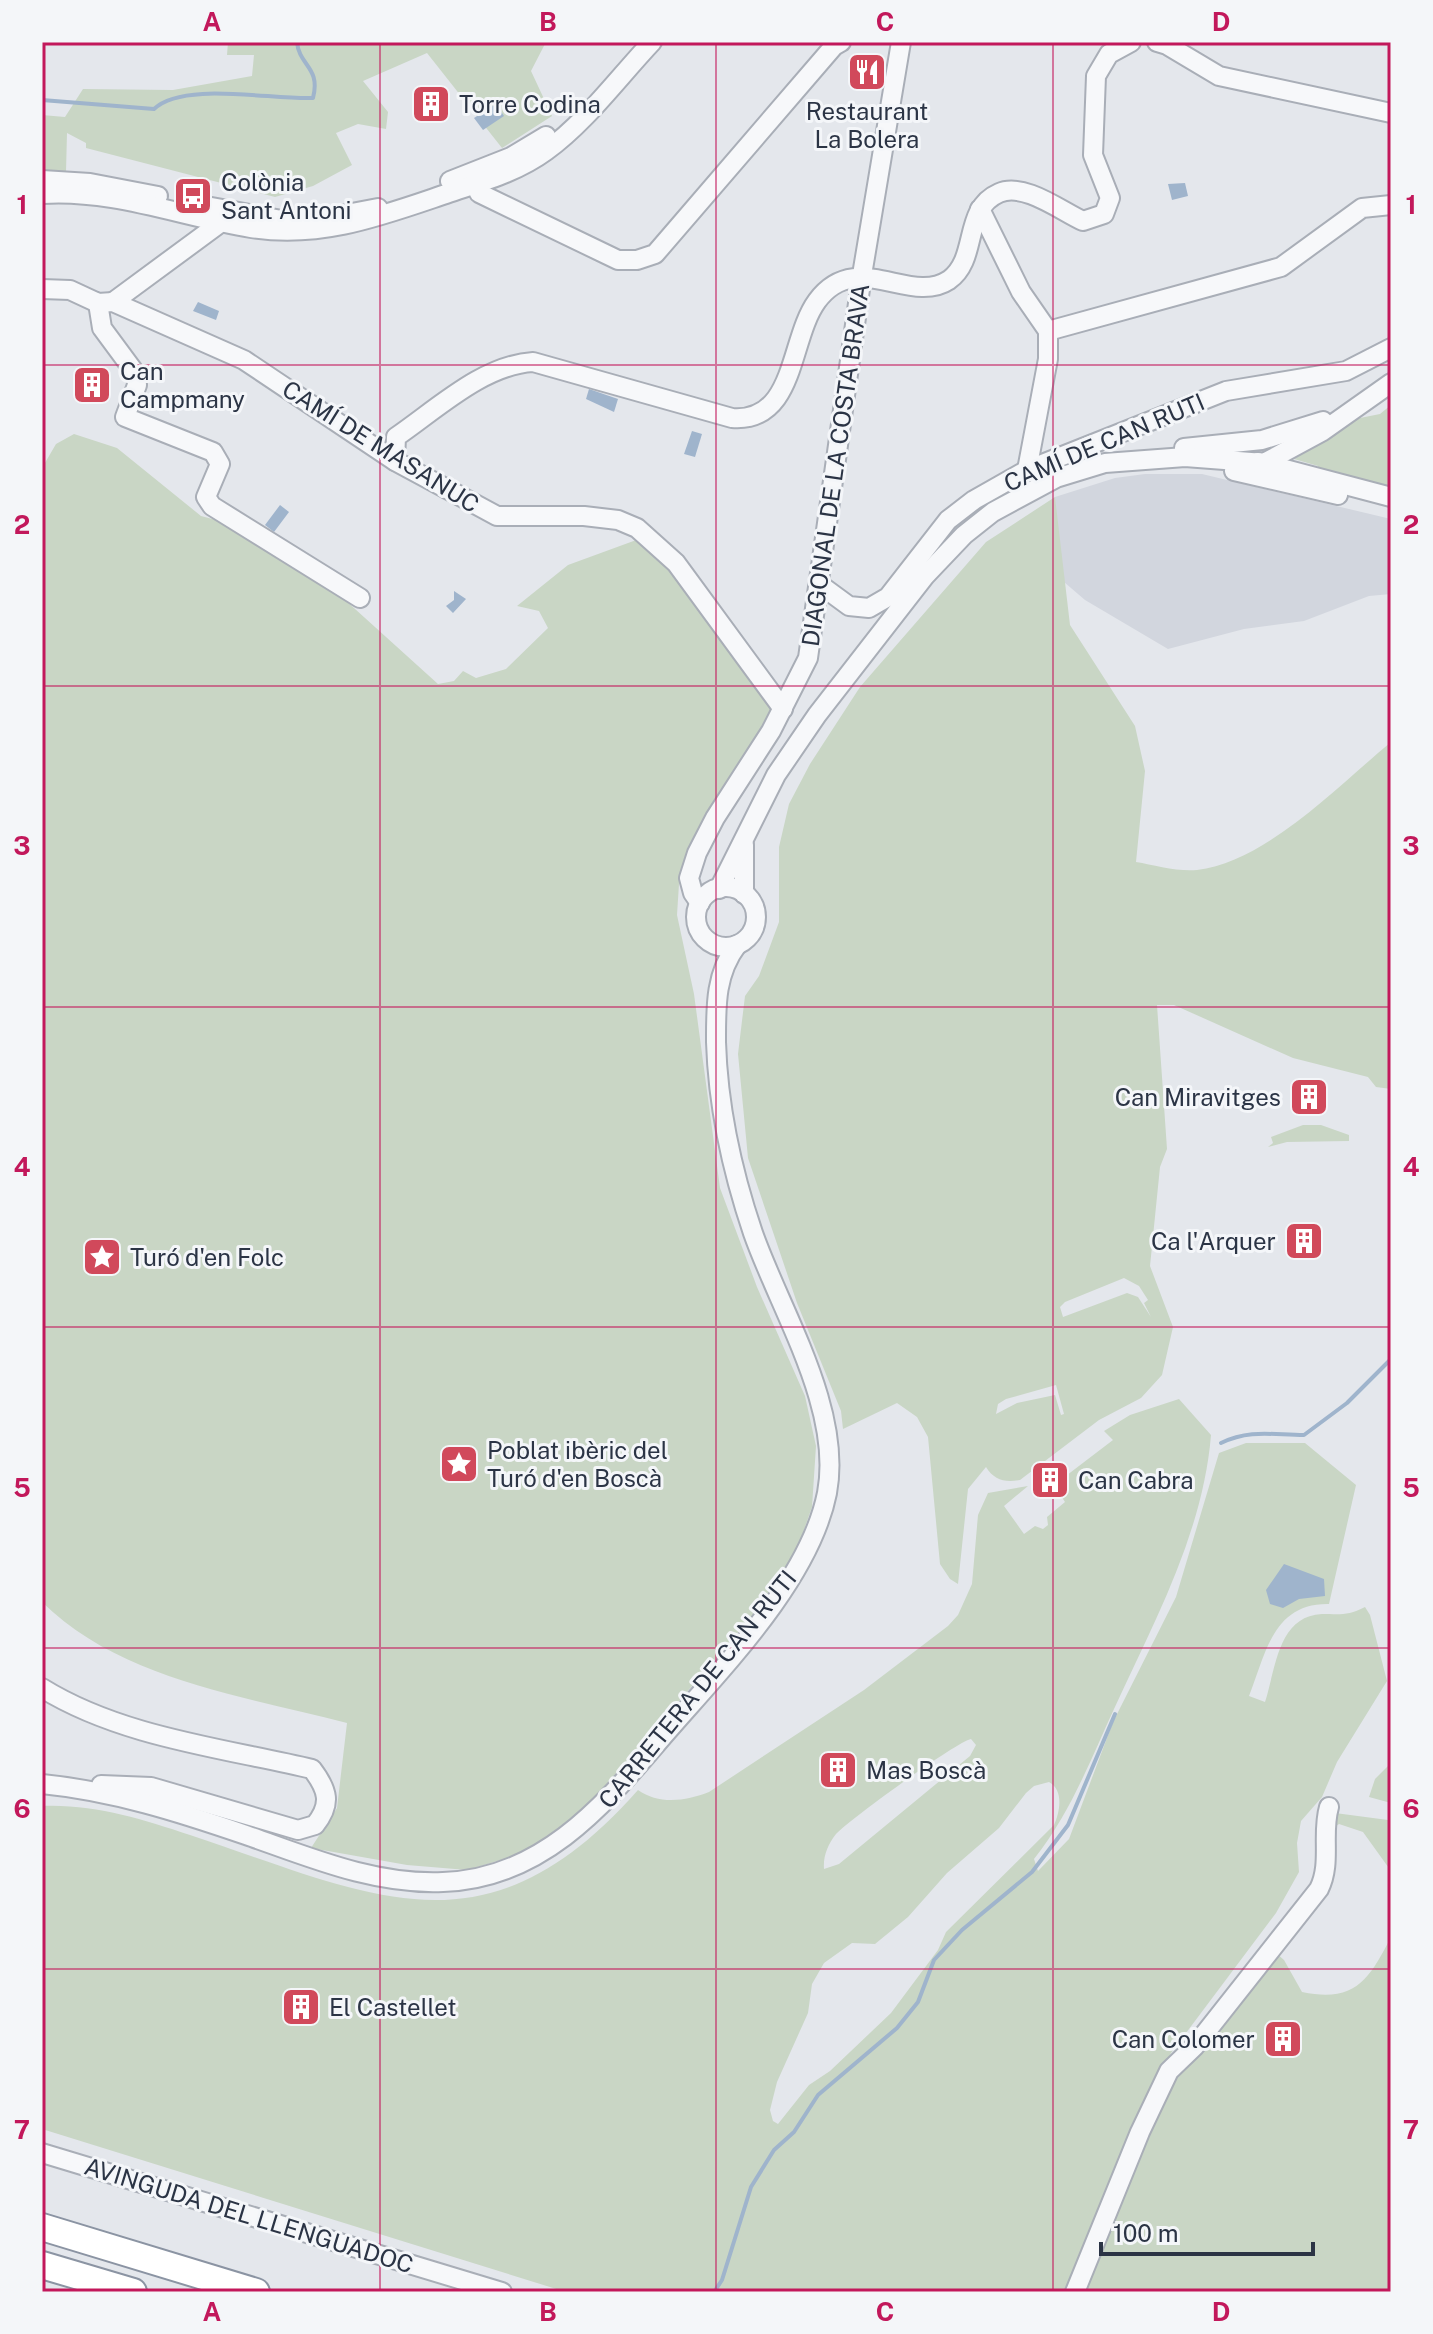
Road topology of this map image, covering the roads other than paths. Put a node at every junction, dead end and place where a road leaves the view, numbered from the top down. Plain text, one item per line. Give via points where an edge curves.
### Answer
1 (637, 42) edge
2 (652, 42) edge
3 (841, 42) edge
4 (901, 42) edge
5 (1131, 42) edge
6 (1157, 42) edge
7 (1391, 113) edge
8 (558, 128) junction
9 (42, 180) edge
10 (476, 185) junction
11 (420, 193) junction
12 (42, 194) edge
13 (1391, 205) edge
14 (980, 209) junction
15 (287, 221) junction
16 (223, 222) junction
17 (862, 275) junction
18 (42, 289) edge
19 (105, 302) junction
20 (1048, 331) junction
21 (1391, 348) edge
22 (1391, 383) edge
23 (1341, 416) junction
24 (1184, 448) junction
25 (1152, 460) junction
26 (395, 461) junction
27 (1105, 463) junction
28 (1264, 463) junction
29 (1027, 470) junction
30 (1391, 497) edge
31 (1391, 505) edge
32 (819, 584) junction
33 (360, 598) dead end
34 (783, 709) junction
35 (744, 842) junction
36 (711, 894) junction
37 (744, 894) junction
38 (709, 942) junction
39 (737, 945) junction
40 (717, 985) junction
41 (42, 1688) edge
42 (42, 1781) edge
43 (73, 1787) junction
44 (42, 1791) edge
45 (1329, 1807) dead end
46 (42, 2153) edge
47 (42, 2227) edge
48 (42, 2265) edge
49 (133, 2292) edge
50 (256, 2292) edge
51 (502, 2292) edge
52 (1075, 2292) edge

1 - 8 street
2 - 10 street via 549,149
3 - 10 street via 655,254 618,260 479,193
4 - 17 street, DIAGONAL DE LA COSTA BRAVA
5 - 14 street via 1109,54 1096,76 1093,155 1110,198 1104,214 1083,221 1019,190 998,193
6 - 7 street via 1219,76
8 - 10 street via 527,156 483,176
8 - 11 street via 511,157
9 - 15 street via 90,183
10 - 11 street via 463,182
10 - 16 street via 337,228 276,231
11 - 15 street via 370,210
12 - 16 street via 109,198
13 - 20 street via 1362,208 1281,267
14 - 17 street via 968,253 948,280 930,286
14 - 20 street via 1021,292
15 - 16 street via 276,225 228,217
16 - 19 street
17 - 26 street via 831,288 817,301 778,399 748,419 533,362 512,363 396,437
17 - 32 street, DIAGONAL DE LA COSTA BRAVA
18 - 19 street, CAMÍ DE MASANUC via 70,290
19 - 26 street, CAMÍ DE MASANUC via 244,360
19 - 33 street via 102,328 136,374 125,417 213,452 220,464 206,497 212,506
20 - 29 street via 1048,359
21 - 29 street, CAMÍ DE CAN RUTI via 1346,371 1226,391
22 - 23 street, CAMÍ DE CAN RUTI
23 - 24 street, CAMÍ DE CAN RUTI via 1262,440
23 - 28 street, CAMÍ DE CAN RUTI
24 - 27 street via 1123,454
24 - 28 street
25 - 27 street
25 - 28 street
25 - 31 street via 1233,470
26 - 34 street, CAMÍ DE MASANUC via 497,516 584,516 637,528 676,563
27 - 35 street via 1020,495 947,552 791,751
28 - 30 street
29 - 32 street, CAMÍ DE CAN RUTI via 948,520 880,603 849,606
32 - 34 street, DIAGONAL DE LA COSTA BRAVA via 808,658
34 - 36 street, DIAGONAL DE LA COSTA BRAVA via 694,861 689,878 693,893
35 - 36 street
35 - 37 street
36 - 37 street via 732,888
36 - 38 street via 697,922
37 - 39 street via 754,906 756,921 749,937
38 - 39 street
38 - 40 street, CARRETERA DE CAN RUTI
39 - 40 street, CARRETERA DE CAN RUTI
40 - 43 street, CARRETERA DE CAN RUTI via 717,1073 737,1184 815,1387 828,1440 827,1491 817,1529 770,1607 596,1812 545,1851 480,1878 443,1882 364,1874 175,1810
41 - 43 street, CARRETERA DE CAN RUTI via 77,1710 312,1769 325,1786 328,1802 315,1825 298,1830 151,1787
42 - 43 street, CARRETERA DE CAN RUTI
43 - 44 street, CARRETERA DE CAN RUTI
45 - 52 street via 1324,1823 1325,1876 1319,1889 1195,2046 1169,2071
46 - 51 street, AVINGUDA DEL LLENGUADOC
47 - 50 highway
48 - 49 highway

